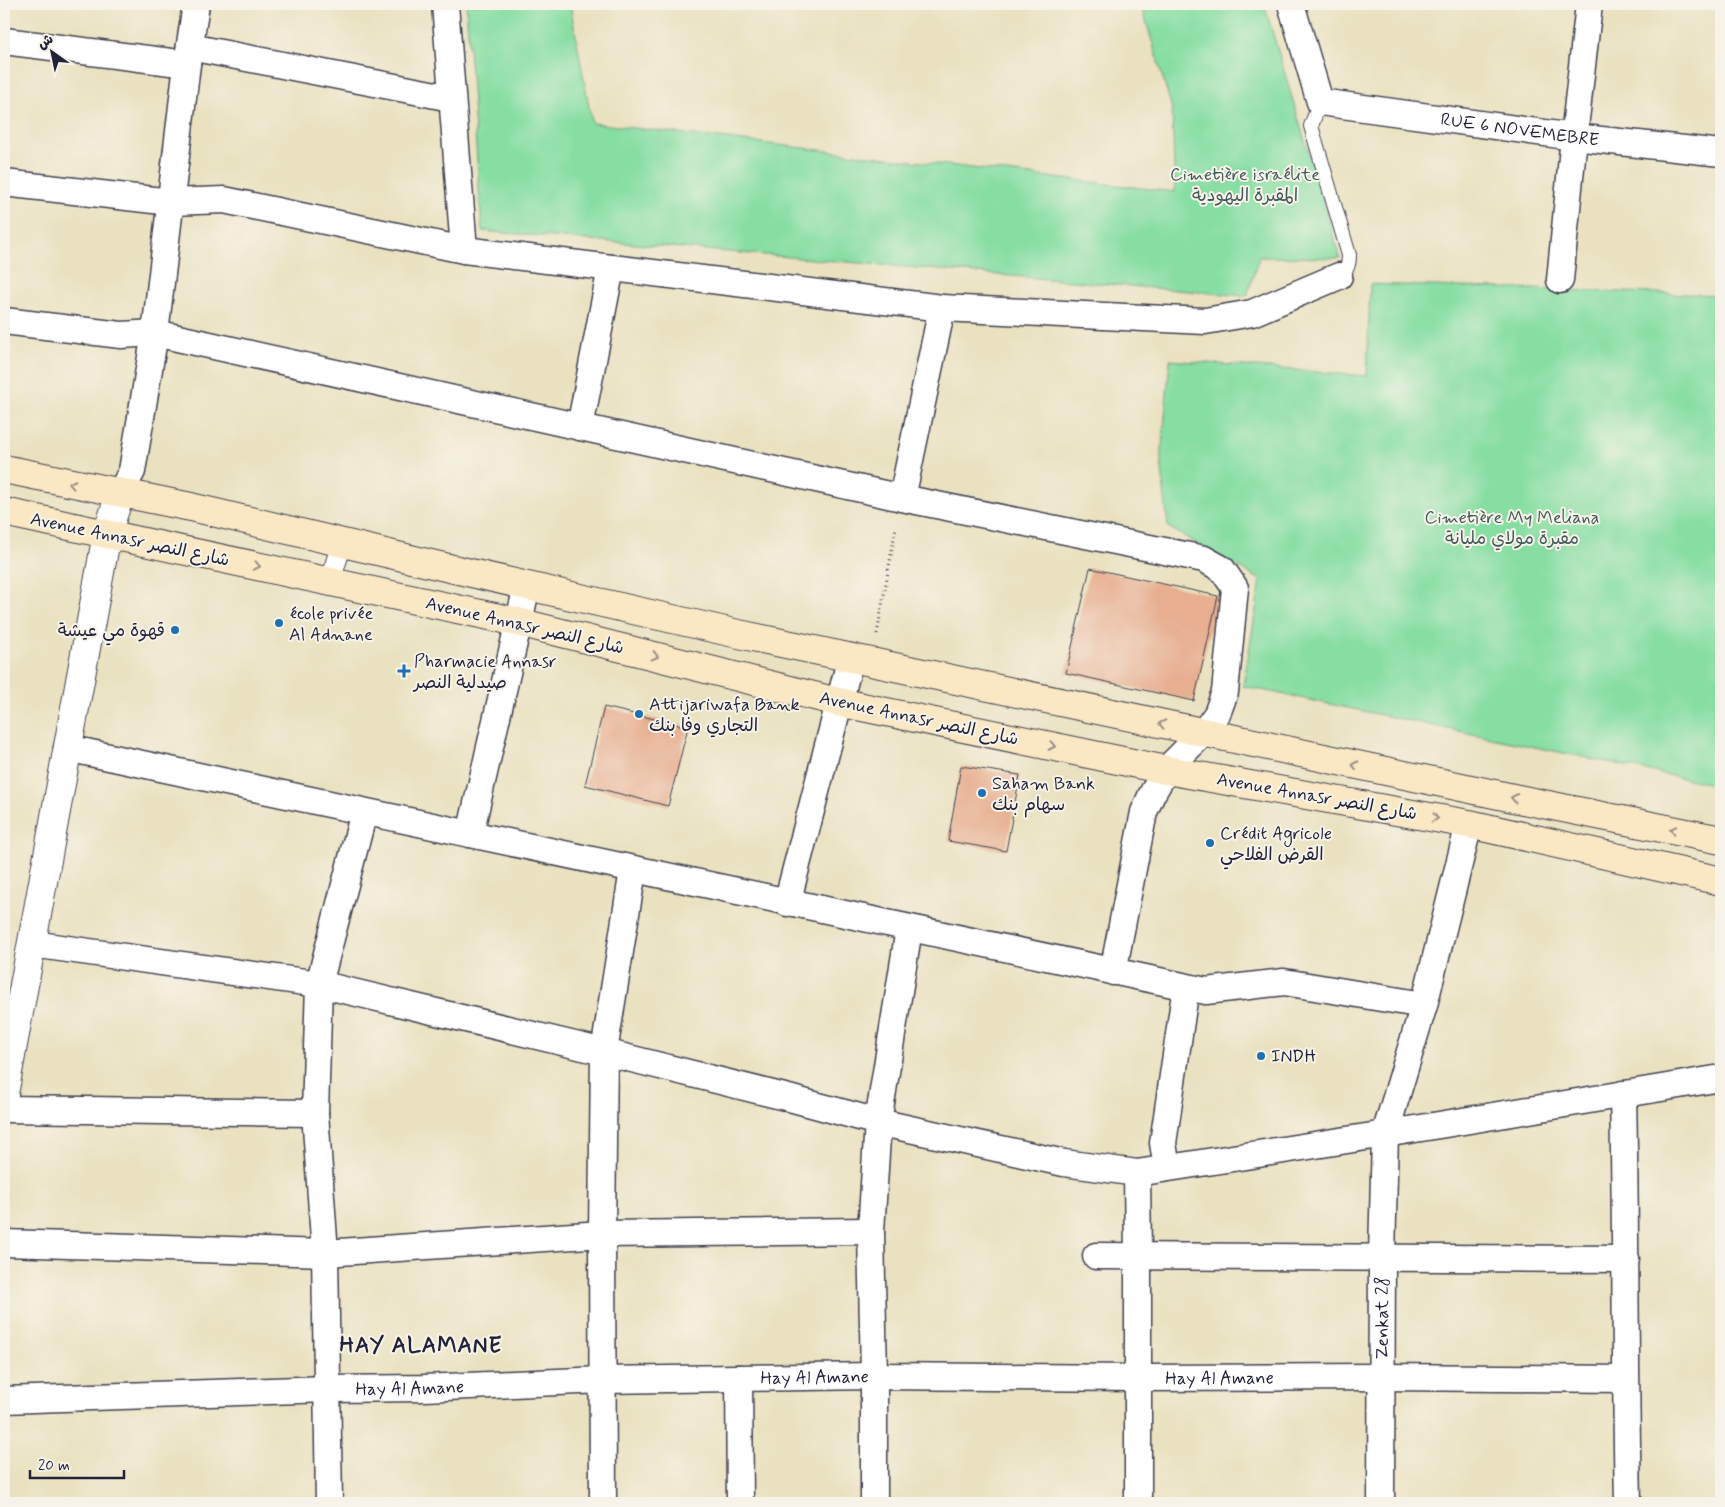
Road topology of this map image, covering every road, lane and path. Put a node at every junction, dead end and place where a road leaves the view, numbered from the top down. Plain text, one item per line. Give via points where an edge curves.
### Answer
1 (196, 4) edge
2 (445, 4) edge
3 (1291, 4) edge
4 (1589, 4) edge
5 (4, 41) edge
6 (188, 55) junction
7 (451, 98) junction
8 (1320, 102) junction
9 (1574, 137) junction
10 (1721, 153) edge
11 (4, 183) edge
12 (171, 202) junction
13 (464, 250) junction
14 (610, 268) junction
15 (1340, 276) joint
16 (1560, 280) dead end
17 (942, 308) junction
18 (4, 321) edge
19 (155, 333) junction
20 (580, 427) junction
21 (4, 470) edge
22 (120, 494) junction
23 (902, 498) junction
24 (4, 512) edge
25 (107, 534) junction
26 (342, 543) junction
27 (330, 581) junction
28 (527, 586) junction
29 (518, 622) junction
30 (861, 659) junction
31 (838, 702) junction
32 (1203, 733) junction
33 (67, 748) junction
34 (1166, 770) junction
35 (364, 812) junction
36 (1469, 824) junction
37 (470, 834) junction
38 (1721, 840) edge
39 (633, 870) junction
40 (1721, 882) edge
41 (787, 902) junction
42 (909, 929) junction
43 (32, 944) junction
44 (1113, 972) junction
45 (319, 984) junction
46 (1186, 988) junction
47 (1424, 1005) junction
48 (604, 1052) junction
49 (1721, 1078) edge
50 (4, 1094) edge
51 (1623, 1094) junction
52 (4, 1109) edge
53 (315, 1113) junction
54 (878, 1122) junction
55 (1385, 1134) junction
56 (1167, 1168) junction
57 (1137, 1172) junction
58 (871, 1231) junction
59 (602, 1234) junction
60 (4, 1243) edge
61 (325, 1253) junction
62 (1096, 1256) dead end
63 (1138, 1256) junction
64 (1382, 1256) junction
65 (1626, 1259) junction
66 (874, 1376) junction
67 (1381, 1377) junction
68 (739, 1378) junction
69 (1138, 1378) junction
70 (1625, 1379) junction
71 (602, 1380) junction
72 (328, 1389) junction
73 (4, 1400) edge
74 (329, 1503) edge
75 (603, 1503) edge
76 (740, 1503) edge
77 (874, 1503) edge
78 (1138, 1503) edge
79 (1381, 1503) edge
80 (1628, 1503) edge

1 - 6 street
2 - 7 street
3 - 8 street
4 - 9 street
5 - 6 street
6 - 7 street
6 - 12 street
7 - 13 street
8 - 9 street, RUE 6 NOVEMEBRE
8 - 15 lane via 1311,126 1349,255 1348,267
9 - 10 street, RUE 6 NOVEMEBRE
9 - 16 street
11 - 12 street
12 - 13 street via 224,200
12 - 19 street
13 - 14 street
14 - 17 street
14 - 20 street
15 - 17 street via 1252,313 1205,321
17 - 23 street
18 - 19 street via 121,335
19 - 20 street
19 - 22 street via 132,471
20 - 23 street
22 -> 21 main road, Avenue Annasr شارع النصر
22 - 25 street
22 - 26 main road, Avenue Annasr شارع النصر via 191,507
23 - 30 path
23 - 32 street via 1204,559 1222,569 1235,588 1225,692 1217,714
24 - 25 main road, Avenue Annasr شارع النصر
25 -> 27 main road, Avenue Annasr شارع النصر
25 - 33 street
26 - 27 street
26 - 28 main road, Avenue Annasr شارع النصر
27 - 29 main road, Avenue Annasr شارع النصر
28 - 29 street
28 - 30 main road, Avenue Annasr شارع النصر
29 -> 31 main road, Avenue Annasr شارع النصر
29 - 37 street
30 - 31 street
32 -> 30 main road, Avenue Annasr شارع النصر
31 -> 34 main road, Avenue Annasr شارع النصر
31 - 41 street
32 - 34 street
38 -> 32 main road, Avenue Annasr شارع النصر
33 - 35 street
33 - 43 street
34 -> 36 main road, Avenue Annasr شارع النصر
34 - 44 street via 1144,812
35 - 37 street
35 - 45 street
36 - 40 main road, Avenue Annasr شارع النصر
36 - 47 street, Zenkat 28
37 - 39 street
39 - 41 street
39 - 48 street
41 - 42 street
42 - 44 street
42 - 54 street
43 - 45 street
43 - 50 street
44 - 46 street
45 - 48 street
45 - 53 street
46 - 47 street via 1206,991 1284,982
46 - 56 street via 1163,1142
47 - 55 street, Zenkat 28
48 - 54 street
48 - 59 street
49 - 51 street
51 - 55 street
51 - 65 street
52 - 53 street
53 - 61 street
54 - 57 street via 1064,1163
54 - 58 street
55 - 56 street
55 - 64 street, Zenkat 28
56 - 57 street
57 - 63 street
58 - 59 street
58 - 66 street
59 - 61 street
59 - 71 street
60 - 61 street
61 - 72 street
62 - 63 street
63 - 64 street
63 - 69 street
64 - 65 street
64 - 67 street, Zenkat 28
65 - 70 street
66 - 68 street, Hay Al Amane
66 - 69 street, Hay Al Amane
66 - 77 street
67 - 69 street, Hay Al Amane
67 - 70 street, Hay Al Amane
67 - 79 street, Zenkat 28
68 - 71 street, Hay Al Amane
68 - 76 street
69 - 78 street
70 - 80 street
71 - 72 street, Hay Al Amane
71 - 75 street
72 - 73 street, Hay Al Amane
72 - 74 street

